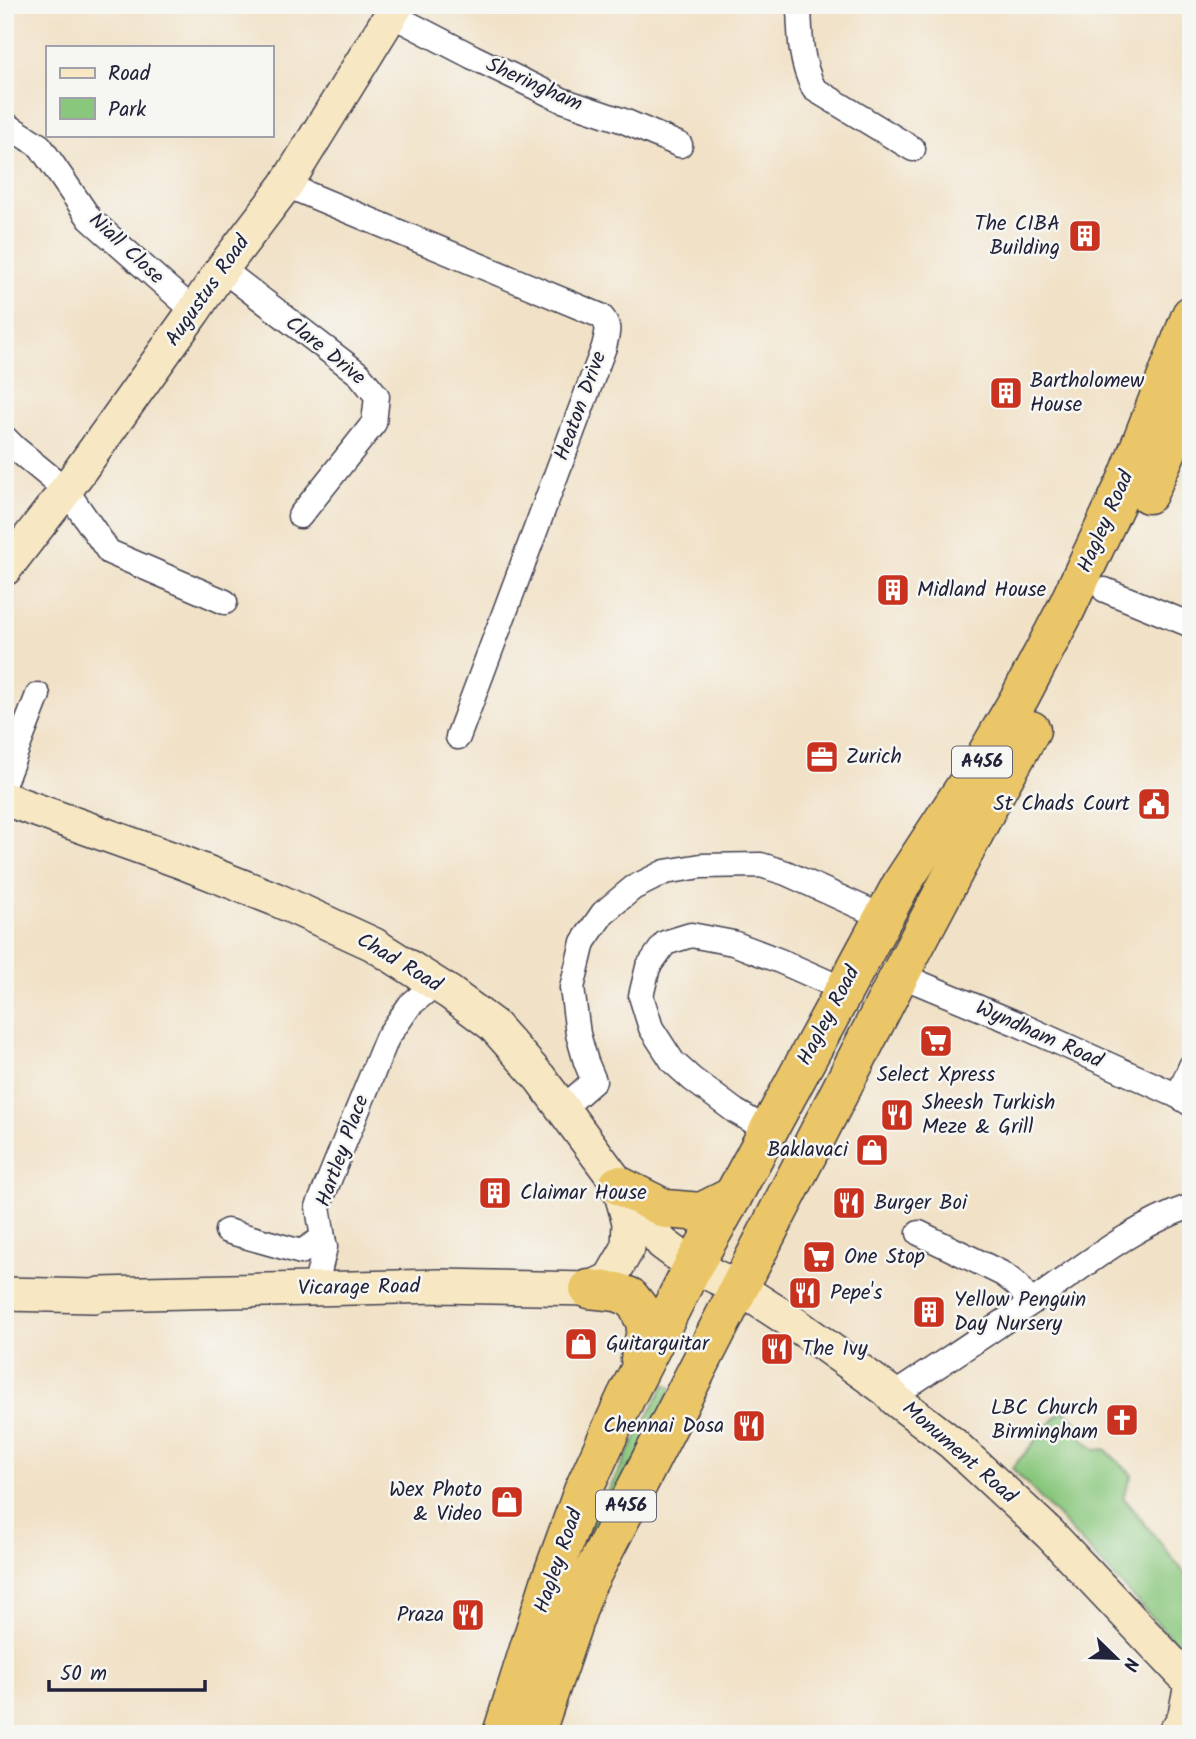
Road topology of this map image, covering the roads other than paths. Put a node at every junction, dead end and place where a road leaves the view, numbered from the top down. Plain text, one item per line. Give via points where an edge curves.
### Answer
1 (799, 5) edge
2 (395, 10) edge
3 (5, 124) edge
4 (680, 145) dead end
5 (913, 149) dead end
6 (286, 185) junction
7 (222, 269) junction
8 (194, 311) junction
9 (1191, 315) edge
10 (1189, 405) edge
11 (5, 438) edge
12 (1127, 479) junction
13 (65, 490) junction
14 (300, 516) dead end
15 (5, 569) edge
16 (1105, 590) junction
17 (225, 602) dead end
18 (1191, 625) edge
19 (38, 695) dead end
20 (458, 737) dead end
21 (5, 780) edge
22 (5, 799) edge
23 (883, 917) junction
24 (898, 980) junction
25 (435, 984) junction
26 (844, 989) junction
27 (1191, 1066) edge
28 (1184, 1100) edge
29 (562, 1109) junction
30 (769, 1131) junction
31 (618, 1185) junction
32 (733, 1196) junction
33 (1191, 1206) edge
34 (227, 1231) dead end
35 (919, 1233) dead end
36 (323, 1238) junction
37 (693, 1266) junction
38 (739, 1288) junction
39 (315, 1289) junction
40 (589, 1289) junction
41 (5, 1294) edge
42 (1031, 1303) junction
43 (635, 1379) junction
44 (897, 1400) junction
45 (609, 1434) junction
46 (568, 1584) junction
47 (1191, 1684) edge
48 (502, 1734) edge
49 (536, 1734) edge
50 (1174, 1734) edge

1 - 5 street via 801,48 814,89
2 - 4 street, Sheringham via 473,57 562,100
2 - 6 main road, Augustus Road
3 - 8 street, Niall Close via 40,146 90,219
6 - 7 main road, Augustus Road
6 - 20 street, Heaton Drive via 607,322 604,347
7 - 8 main road, Augustus Road
7 - 14 street, Clare Drive via 359,374 377,396 374,423
8 - 13 main road, Augustus Road
9 - 12 highway, Hagley Road / A456
10 - 12 main road
10 - 16 highway, Hagley Road / A456
11 - 13 street
12 - 23 highway, Hagley Road / A456 via 1020,697
13 - 15 main road, Augustus Road
13 - 17 street via 109,552
16 - 18 street
16 - 24 highway, Hagley Road / A456
19 - 21 street
22 - 25 main road, Chad Road via 275,899 373,944
23 - 26 highway, Hagley Road / A456
23 - 29 street via 761,865 665,872 633,888 603,913 583,942 572,988 578,1034 594,1080
24 - 26 highway via 861,997
24 - 28 street, Wyndham Road via 1018,1024
24 - 38 highway, Hagley Road / A456
25 - 29 main road, Chad Road via 493,1025
25 - 36 street, Hartley Place via 410,1005 387,1038 318,1207
26 - 30 highway, Hagley Road / A456
26 - 30 street via 733,943 691,935 665,943 648,967 640,996 651,1028 673,1062 735,1111
27 - 28 street, Wyndham Road
29 - 31 main road, Chad Road
30 - 32 highway, Hagley Road / A456
31 - 32 highway via 666,1209 701,1212
31 - 37 main road, Chad Road via 662,1243
31 - 40 main road via 629,1222 628,1248 610,1279
32 - 37 highway, Hagley Road / A456
33 - 42 street via 1145,1225
34 - 36 street, Hartley Place via 301,1252
35 - 42 street via 1003,1274
36 - 39 street
37 - 38 main road, Monument Road
37 - 43 highway, Hagley Road / A456
38 - 44 main road, Monument Road
38 - 45 highway via 691,1331 647,1408
38 - 46 highway, Hagley Road / A456
39 - 40 main road, Vicarage Road
39 - 41 main road, Vicarage Road
40 - 43 highway via 617,1292 638,1307 647,1326
42 - 44 street via 906,1387
43 - 45 highway, Hagley Road / A456
44 - 47 main road, Monument Road via 952,1443 1050,1534
45 - 46 highway, Hagley Road / A456 via 583,1491
46 - 48 highway, Hagley Road / A456
46 - 49 highway, Hagley Road / A456
47 - 50 main road via 1185,1719

